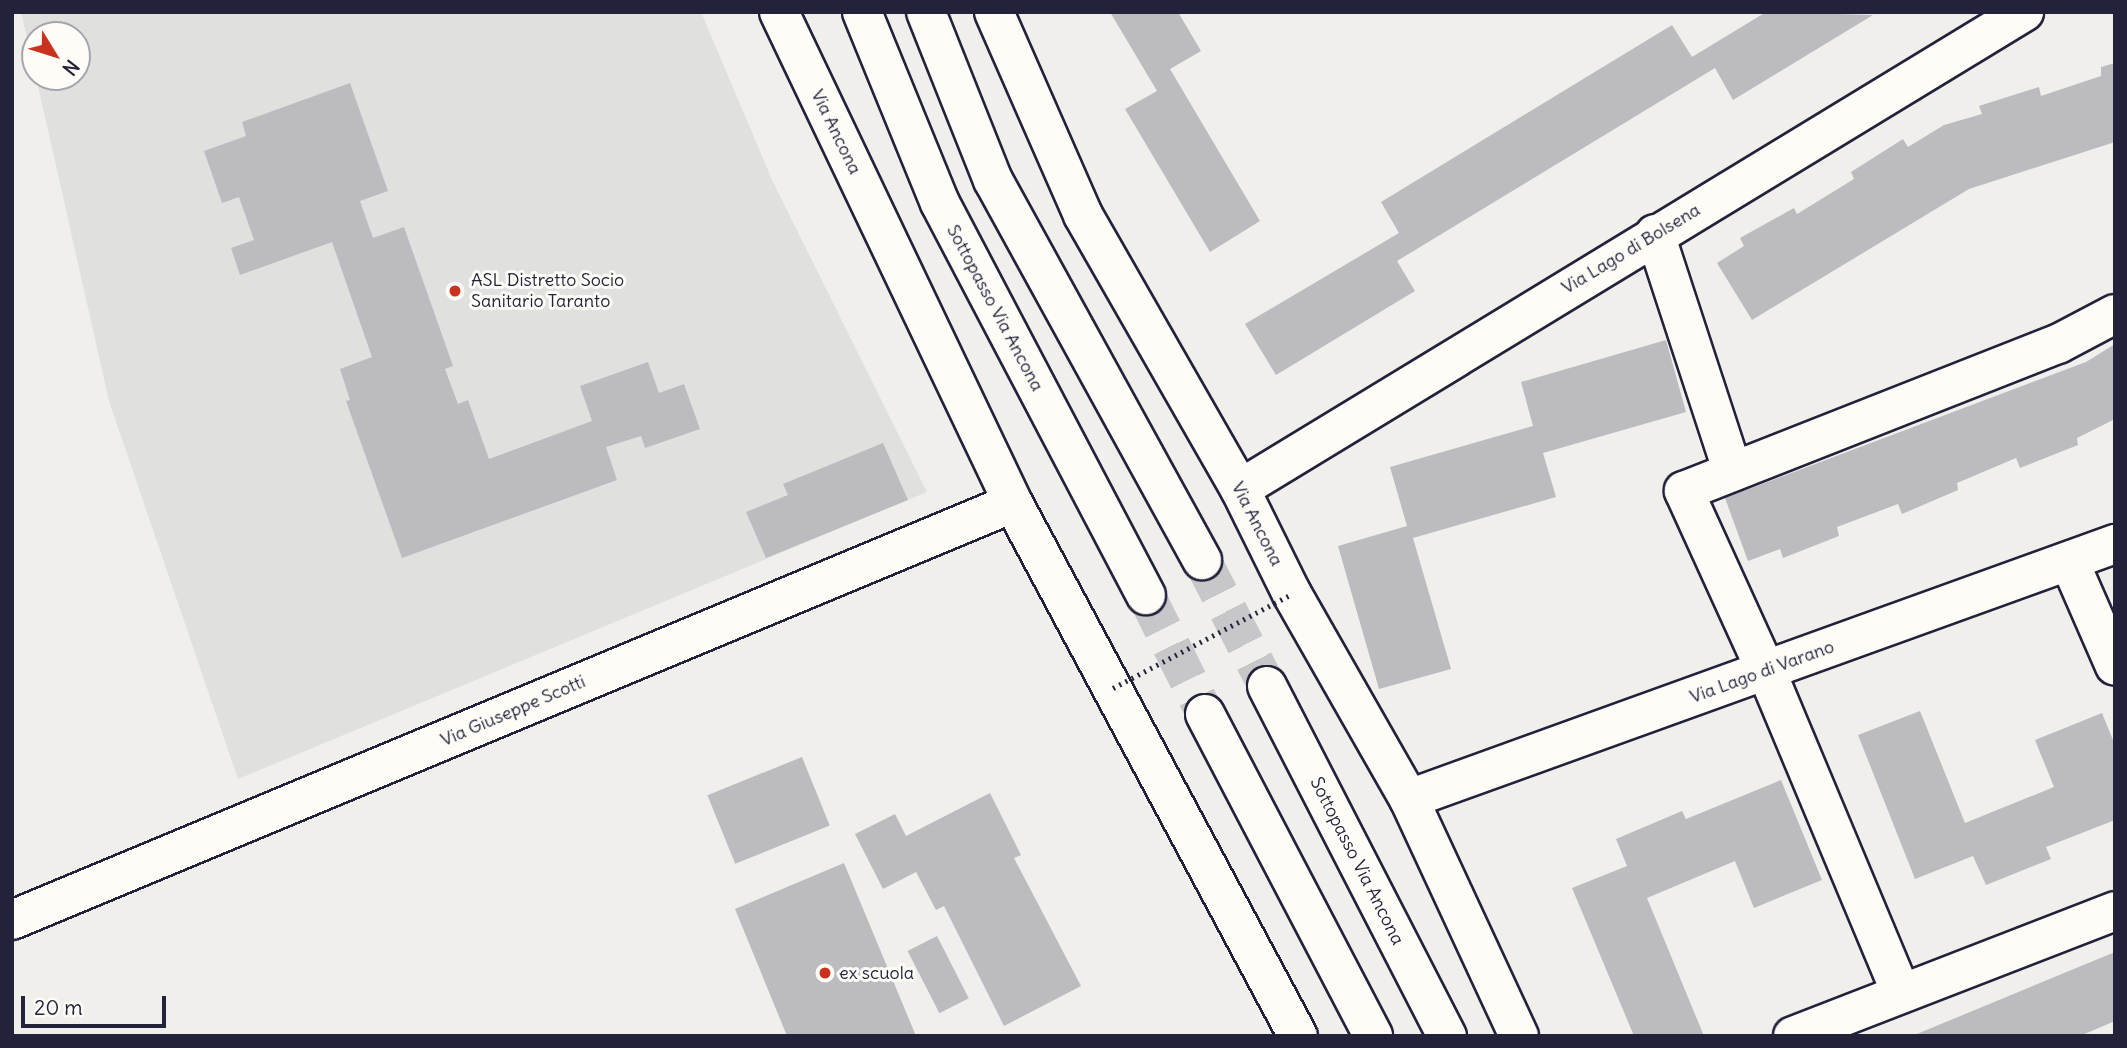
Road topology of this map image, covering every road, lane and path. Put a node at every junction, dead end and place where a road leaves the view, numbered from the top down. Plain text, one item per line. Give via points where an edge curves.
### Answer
1 (779, 12) edge
2 (862, 12) edge
3 (926, 12) edge
4 (994, 12) edge
5 (2024, 12) edge
6 (1655, 234) junction
7 (2115, 314) edge
8 (1733, 472) junction
9 (1240, 489) junction
10 (1013, 503) junction
11 (2115, 544) edge
12 (1202, 560) tunnel mouth
13 (2070, 563) junction
14 (1292, 594) junction
15 (1146, 595) tunnel mouth
16 (2115, 666) edge
17 (1766, 671) junction
18 (1267, 686) tunnel mouth
19 (1113, 688) junction
20 (1205, 714) tunnel mouth
21 (1409, 799) junction
22 (2115, 911) edge
23 (12, 920) edge
24 (1901, 993) junction
25 (1298, 1036) edge
26 (1373, 1036) edge
27 (1447, 1036) edge
28 (1519, 1036) edge
29 (1793, 1036) edge

1 - 10 street, Via Ancona
2 - 15 street, Sottopasso Via Ancona via 940,204
3 - 12 street via 993,180
4 - 9 street, Via Ancona via 1083,215
5 - 6 street, Via Lago di Bolsena
6 - 8 street
6 - 9 street, Via Lago di Bolsena
7 - 8 street via 2058,344
8 - 17 street via 1684,491
9 - 14 street, Via Ancona
10 - 19 street, Via Ancona
10 - 23 street, Via Giuseppe Scotti
11 - 13 street, Via Lago di Varano
13 - 16 street
13 - 17 street, Via Lago di Varano
14 - 19 path, bridge
14 - 21 street, Via Ancona
17 - 21 street, Via Lago di Varano
17 - 24 street
18 - 27 street, Sottopasso Via Ancona
19 - 25 street, Via Ancona
20 - 26 street
21 - 28 street, Via Ancona
22 - 24 street
24 - 29 street

